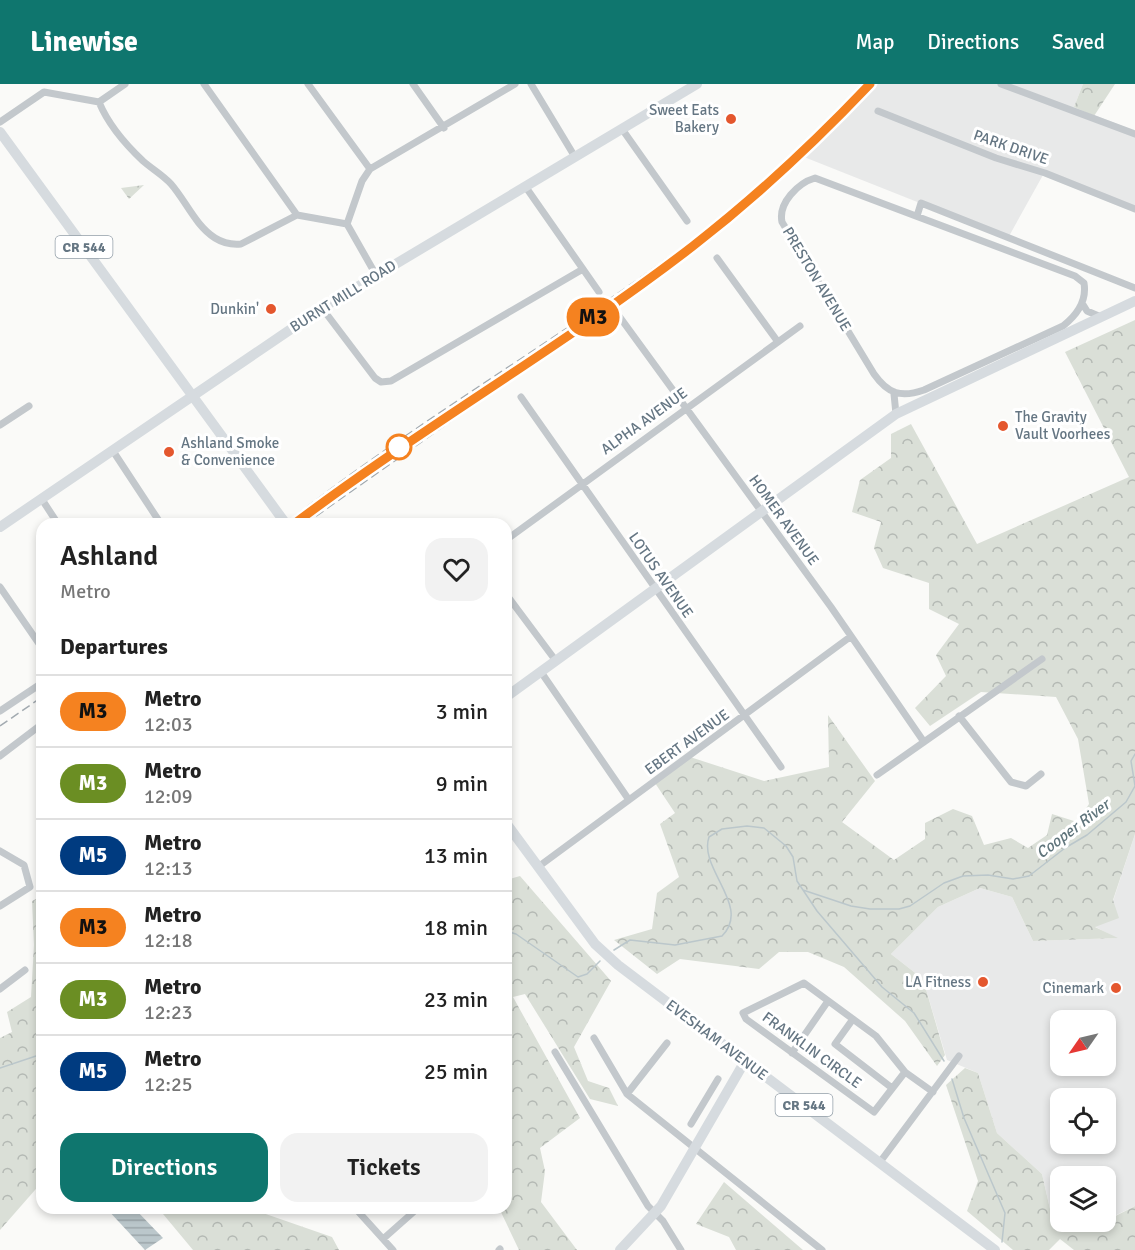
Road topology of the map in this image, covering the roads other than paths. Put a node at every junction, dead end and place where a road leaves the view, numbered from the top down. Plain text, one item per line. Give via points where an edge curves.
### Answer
1 (125, 84) edge
2 (204, 84) edge
3 (308, 84) edge
4 (413, 84) edge
5 (515, 84) edge
6 (531, 84) edge
7 (697, 84) edge
8 (1001, 84) edge
9 (44, 88) edge
10 (99, 102) junction
11 (878, 111) dead end
12 (0, 123) edge
13 (444, 128) junction
14 (622, 129) junction
15 (0, 132) edge
16 (1135, 134) edge
17 (575, 157) junction
18 (370, 169) junction
19 (525, 186) junction
20 (1135, 209) edge
21 (297, 215) junction
22 (917, 216) junction
23 (687, 220) dead end
24 (347, 224) junction
25 (717, 258) dead end
26 (583, 269) junction
27 (376, 275) junction
28 (1135, 288) edge
29 (599, 292) dead end
30 (1135, 301) edge
31 (1082, 303) junction
32 (322, 308) junction
33 (1077, 312) junction
34 (619, 316) dead end
35 (1101, 317) junction
36 (1088, 323) junction
37 (800, 326) dead end
38 (778, 342) junction
39 (894, 394) junction
40 (907, 395) junction
41 (192, 396) junction
42 (521, 397) dead end
43 (29, 406) dead end
44 (684, 408) junction
45 (900, 412) junction
46 (0, 425) edge
47 (113, 452) junction
48 (581, 483) junction
49 (41, 498) junction
50 (760, 510) junction
51 (54, 518) edge
52 (158, 518) edge
53 (282, 518) edge
54 (1, 524) edge
55 (512, 535) edge
56 (0, 587) edge
57 (654, 590) junction
58 (512, 602) edge
59 (850, 637) junction
60 (36, 639) edge
61 (1042, 659) dead end
62 (556, 661) junction
63 (541, 672) junction
64 (36, 687) edge
65 (512, 693) edge
66 (0, 711) edge
67 (959, 716) junction
68 (744, 717) junction
69 (36, 729) edge
70 (924, 742) junction
71 (0, 756) edge
72 (781, 766) dead end
73 (1041, 774) dead end
74 (877, 775) dead end
75 (629, 800) junction
76 (512, 831) edge
77 (0, 851) edge
78 (538, 867) junction
79 (0, 906) edge
80 (25, 970) dead end
81 (0, 989) edge
82 (828, 1001) junction
83 (853, 1019) junction
84 (594, 1038) dead end
85 (667, 1043) dead end
86 (555, 1052) dead end
87 (792, 1053) junction
88 (959, 1056) dead end
89 (745, 1061) junction
90 (905, 1072) junction
91 (718, 1079) dead end
92 (892, 1088) junction
93 (933, 1092) junction
94 (627, 1094) junction
95 (705, 1101) junction
96 (718, 1108) junction
97 (691, 1124) dead end
98 (694, 1148) junction
99 (880, 1162) junction
100 (655, 1213) junction
101 (361, 1214) edge
102 (411, 1214) edge
103 (383, 1239) junction
104 (393, 1250) edge
105 (620, 1250) edge
106 (681, 1250) edge
107 (822, 1250) edge
108 (995, 1250) edge

1 - 10 street
2 - 21 street
3 - 18 street
4 - 13 street
5 - 13 street
6 - 17 street
7 - 14 main road, BURNT MILL ROAD
8 - 16 street
9 - 10 street
9 - 12 street
10 - 21 street via 103,114 122,138 171,184 198,222 220,241 241,244
11 - 20 street, PARK DRIVE
13 - 18 street
14 - 17 main road, BURNT MILL ROAD
14 - 23 street
15 - 41 main road, CR 544
17 - 19 main road, BURNT MILL ROAD
18 - 24 street
19 - 26 street
19 - 27 main road, BURNT MILL ROAD
21 - 24 street
22 - 28 street via 921,203
22 - 31 street, PRESTON AVENUE via 1075,276 1084,283
22 - 39 street, PRESTON AVENUE via 816,178 785,201 781,213 783,225 874,374
24 - 27 street
25 - 38 street
26 - 29 street
26 - 32 street via 392,381 375,378
27 - 32 main road, BURNT MILL ROAD
30 - 35 main road
31 - 33 street
31 - 35 street via 1087,311
32 - 41 main road, BURNT MILL ROAD
33 - 36 street
33 - 40 street via 1063,326
34 - 44 street, HOMER AVENUE
35 - 36 main road
36 - 45 main road
37 - 38 street, ALPHA AVENUE
38 - 44 street, ALPHA AVENUE
39 - 40 street
39 - 45 street
40 - 45 street
41 - 47 main road, BURNT MILL ROAD
41 - 53 main road, CR 544
42 - 48 street, LOTUS AVENUE
43 - 46 street
44 - 48 street, ALPHA AVENUE
44 - 50 street, HOMER AVENUE
45 - 50 main road
47 - 49 main road, BURNT MILL ROAD
47 - 52 street
48 - 55 street, ALPHA AVENUE
48 - 57 street, LOTUS AVENUE
49 - 51 street
49 - 54 main road, BURNT MILL ROAD
50 - 57 main road
50 - 59 street, HOMER AVENUE
56 - 60 street
57 - 62 main road
57 - 68 street, LOTUS AVENUE
58 - 62 street
59 - 68 street, EBERT AVENUE
59 - 70 street, HOMER AVENUE
61 - 67 street
62 - 63 main road
63 - 65 main road
63 - 75 street
64 - 66 street
67 - 70 street
67 - 73 street via 1011,782 1026,786
68 - 72 street, LOTUS AVENUE
68 - 75 street, EBERT AVENUE
69 - 71 street
70 - 74 street
75 - 78 street, EBERT AVENUE
76 - 78 main road, CR 544
77 - 79 street via 24,865 30,887
78 - 89 main road, EVESHAM AVENUE / CR 544 via 595,944
80 - 81 street
82 - 83 street, FRANKLIN CIRCLE
82 - 87 street
82 - 87 street, FRANKLIN CIRCLE via 804,983 743,1013
83 - 90 street, FRANKLIN CIRCLE via 876,1036
83 - 92 street via 835,1044
84 - 94 street
85 - 94 street
86 - 100 street
87 - 92 street, FRANKLIN CIRCLE via 874,1112
88 - 93 street
89 - 96 main road
89 - 99 main road, EVESHAM AVENUE / CR 544
90 - 92 street, FRANKLIN CIRCLE
90 - 93 street, FRANKLIN CIRCLE
91 - 95 street
93 - 99 street
94 - 98 street
95 - 96 street
95 - 97 street
96 - 98 main road
98 - 100 main road
98 - 107 street
99 - 108 main road, EVESHAM AVENUE / CR 544
100 - 105 main road
100 - 106 street
101 - 103 street
102 - 103 street
103 - 104 street

